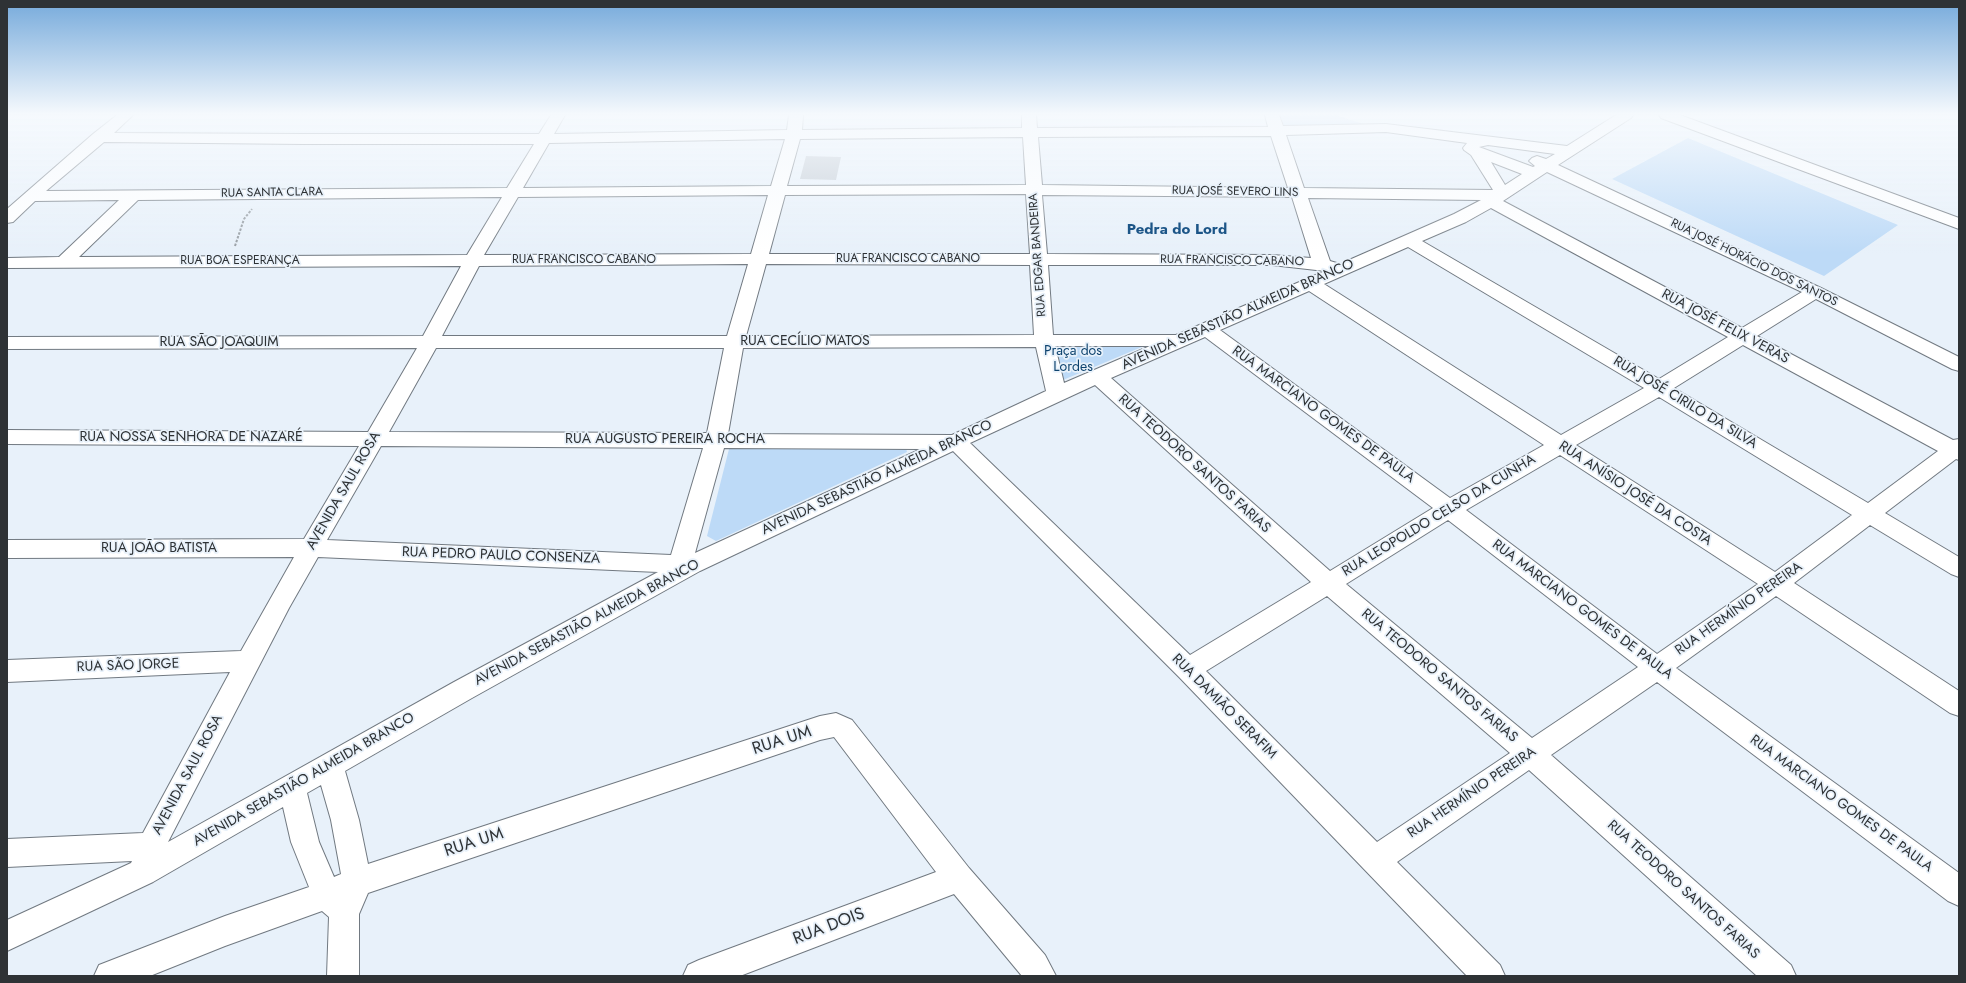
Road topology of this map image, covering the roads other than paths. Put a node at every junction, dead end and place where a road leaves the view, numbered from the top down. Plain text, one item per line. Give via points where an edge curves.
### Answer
1 (71, 161) edge
2 (531, 161) edge
3 (787, 161) edge
4 (1032, 161) edge
5 (1287, 161) edge
6 (1487, 161) edge
7 (1520, 161) edge
8 (1554, 161) edge
9 (1789, 161) edge
10 (1540, 169) junction
11 (779, 190) junction
12 (1034, 190) junction
13 (514, 191) junction
14 (1298, 193) junction
15 (134, 195) junction
16 (31, 196) junction
17 (1499, 197) junction
18 (7, 218) edge
19 (1959, 224) edge
20 (1409, 240) junction
21 (760, 259) junction
22 (1037, 259) junction
23 (473, 260) junction
24 (64, 262) junction
25 (7, 263) edge
26 (1322, 264) junction
27 (1341, 270) junction
28 (1310, 284) junction
29 (1816, 292) junction
30 (1205, 328) junction
31 (1741, 336) junction
32 (1044, 340) junction
33 (1180, 340) junction
34 (430, 342) junction
35 (735, 342) junction
36 (7, 343) edge
37 (1959, 365) edge
38 (1098, 377) junction
39 (1659, 388) junction
40 (1057, 394) junction
41 (7, 437) edge
42 (375, 439) junction
43 (716, 440) junction
44 (956, 442) junction
45 (1559, 444) junction
46 (1957, 450) edge
47 (1450, 509) junction
48 (1870, 514) junction
49 (310, 548) junction
50 (7, 549) edge
51 (686, 564) junction
52 (1959, 568) edge
53 (1328, 583) junction
54 (1776, 584) junction
55 (248, 662) junction
56 (1657, 668) junction
57 (1188, 669) junction
58 (7, 671) edge
59 (1959, 705) edge
60 (1530, 753) junction
61 (330, 766) junction
62 (292, 787) junction
63 (7, 853) edge
64 (147, 859) junction
65 (1375, 860) junction
66 (959, 878) junction
67 (357, 882) junction
68 (1959, 891) edge
69 (335, 905) junction
70 (7, 936) edge
71 (110, 976) edge
72 (343, 976) edge
73 (699, 976) edge
74 (1040, 976) edge
75 (1489, 976) edge
76 (1780, 976) edge

1 - 16 street
2 - 13 street, AVENIDA SAUL ROSA
3 - 11 street
4 - 12 street, RUA EDGAR BANDEIRA
5 - 14 street
6 - 17 street
7 - 10 street, RUA JOSÉ HORÁCIO DOS SANTOS
8 - 10 street, AVENIDA SEBASTIÃO ALMEIDA BRANCO
9 - 19 street
10 - 17 street, AVENIDA SEBASTIÃO ALMEIDA BRANCO
10 - 29 street, RUA JOSÉ HORÁCIO DOS SANTOS
11 - 12 street, RUA JOSÉ SEVERO LINS
11 - 13 street, RUA JOSÉ SEVERO LINS
11 - 21 street
12 - 14 street, RUA JOSÉ SEVERO LINS
12 - 22 street, RUA EDGAR BANDEIRA
13 - 15 street, RUA SANTA CLARA
13 - 23 street, AVENIDA SAUL ROSA
14 - 17 street, RUA JOSÉ SEVERO LINS
14 - 26 street
15 - 16 street, RUA SANTA CLARA
15 - 24 street
16 - 18 street
17 - 20 street, AVENIDA SEBASTIÃO ALMEIDA BRANCO via 1460,218
17 - 31 street, RUA JOSÉ FELIX VERAS
20 - 27 street, AVENIDA SEBASTIÃO ALMEIDA BRANCO
20 - 39 street, RUA JOSÉ CIRILO DA SILVA
21 - 22 street, RUA FRANCISCO CABANO
21 - 23 street, RUA FRANCISCO CABANO
21 - 35 street
22 - 26 street, RUA FRANCISCO CABANO via 1272,260
22 - 32 street, RUA EDGAR BANDEIRA
23 - 24 street, RUA BOA ESPERANÇA
23 - 34 street, AVENIDA SAUL ROSA
24 - 25 street, RUA BOA ESPERANÇA
26 - 27 street, RUA FRANCISCO CABANO
27 - 28 street, AVENIDA SEBASTIÃO ALMEIDA BRANCO
28 - 30 street, AVENIDA SEBASTIÃO ALMEIDA BRANCO
28 - 45 street, RUA ANÍSIO JOSÉ DA COSTA
29 - 31 street, RUA LEOPOLDO CELSO DA CUNHA
29 - 37 street, RUA JOSÉ HORÁCIO DOS SANTOS
30 - 33 street, AVENIDA SEBASTIÃO ALMEIDA BRANCO
30 - 47 street, RUA MARCIANO GOMES DE PAULA
31 - 39 street, RUA LEOPOLDO CELSO DA CUNHA
31 - 46 street, RUA JOSÉ FELIX VERAS
32 - 33 street, RUA CECÍLIO MATOS
32 - 35 street, RUA CECÍLIO MATOS
32 - 40 street, RUA EDGAR BANDEIRA
33 - 38 street, AVENIDA SEBASTIÃO ALMEIDA BRANCO
34 - 35 street, RUA CECÍLIO MATOS
34 - 36 street, RUA SÃO JOAQUIM
34 - 42 street, AVENIDA SAUL ROSA
35 - 43 street
38 - 40 street, AVENIDA SEBASTIÃO ALMEIDA BRANCO
38 - 53 street, RUA TEODORO SANTOS FARIAS
39 - 45 street, RUA LEOPOLDO CELSO DA CUNHA
39 - 48 street, RUA JOSÉ CIRILO DA SILVA
40 - 44 street, AVENIDA SEBASTIÃO ALMEIDA BRANCO
41 - 42 street, RUA NOSSA SENHORA DE NAZARÉ
42 - 43 street, RUA AUGUSTO PEREIRA ROCHA
42 - 49 street, AVENIDA SAUL ROSA
43 - 44 street, RUA AUGUSTO PEREIRA ROCHA
43 - 51 street via 691,532
44 - 51 street, AVENIDA SEBASTIÃO ALMEIDA BRANCO
44 - 57 street, RUA DAMIÃO SERAFIM
45 - 47 street, RUA LEOPOLDO CELSO DA CUNHA
45 - 54 street, RUA ANÍSIO JOSÉ DA COSTA
46 - 48 street, RUA HERMÍNIO PEREIRA
47 - 53 street, RUA LEOPOLDO CELSO DA CUNHA
47 - 56 street, RUA MARCIANO GOMES DE PAULA
48 - 52 street, RUA JOSÉ CIRILO DA SILVA
48 - 54 street, RUA HERMÍNIO PEREIRA
49 - 50 street, RUA JOÃO BATISTA
49 - 51 street, RUA PEDRO PAULO CONSENZA
49 - 55 street, AVENIDA SAUL ROSA
51 - 61 street, AVENIDA SEBASTIÃO ALMEIDA BRANCO
53 - 57 street, RUA LEOPOLDO CELSO DA CUNHA
53 - 60 street, RUA TEODORO SANTOS FARIAS
54 - 56 street, RUA HERMÍNIO PEREIRA
54 - 59 street, RUA ANÍSIO JOSÉ DA COSTA
55 - 58 street, RUA SÃO JORGE
55 - 64 street, AVENIDA SAUL ROSA
56 - 60 street, RUA HERMÍNIO PEREIRA
56 - 68 street, RUA MARCIANO GOMES DE PAULA
57 - 65 street, RUA DAMIÃO SERAFIM
60 - 65 street, RUA HERMÍNIO PEREIRA
60 - 76 street, RUA TEODORO SANTOS FARIAS
61 - 62 street, AVENIDA SEBASTIÃO ALMEIDA BRANCO
61 - 67 street via 345,820
62 - 64 street, AVENIDA SEBASTIÃO ALMEIDA BRANCO
62 - 69 street via 305,842
63 - 64 street
64 - 70 street, AVENIDA SEBASTIÃO ALMEIDA BRANCO
65 - 75 street, RUA DAMIÃO SERAFIM
66 - 67 street, RUA UM via 843,728 832,725
66 - 73 street, RUA DOIS
66 - 74 street
67 - 69 street
69 - 71 street via 225,931
69 - 72 street

